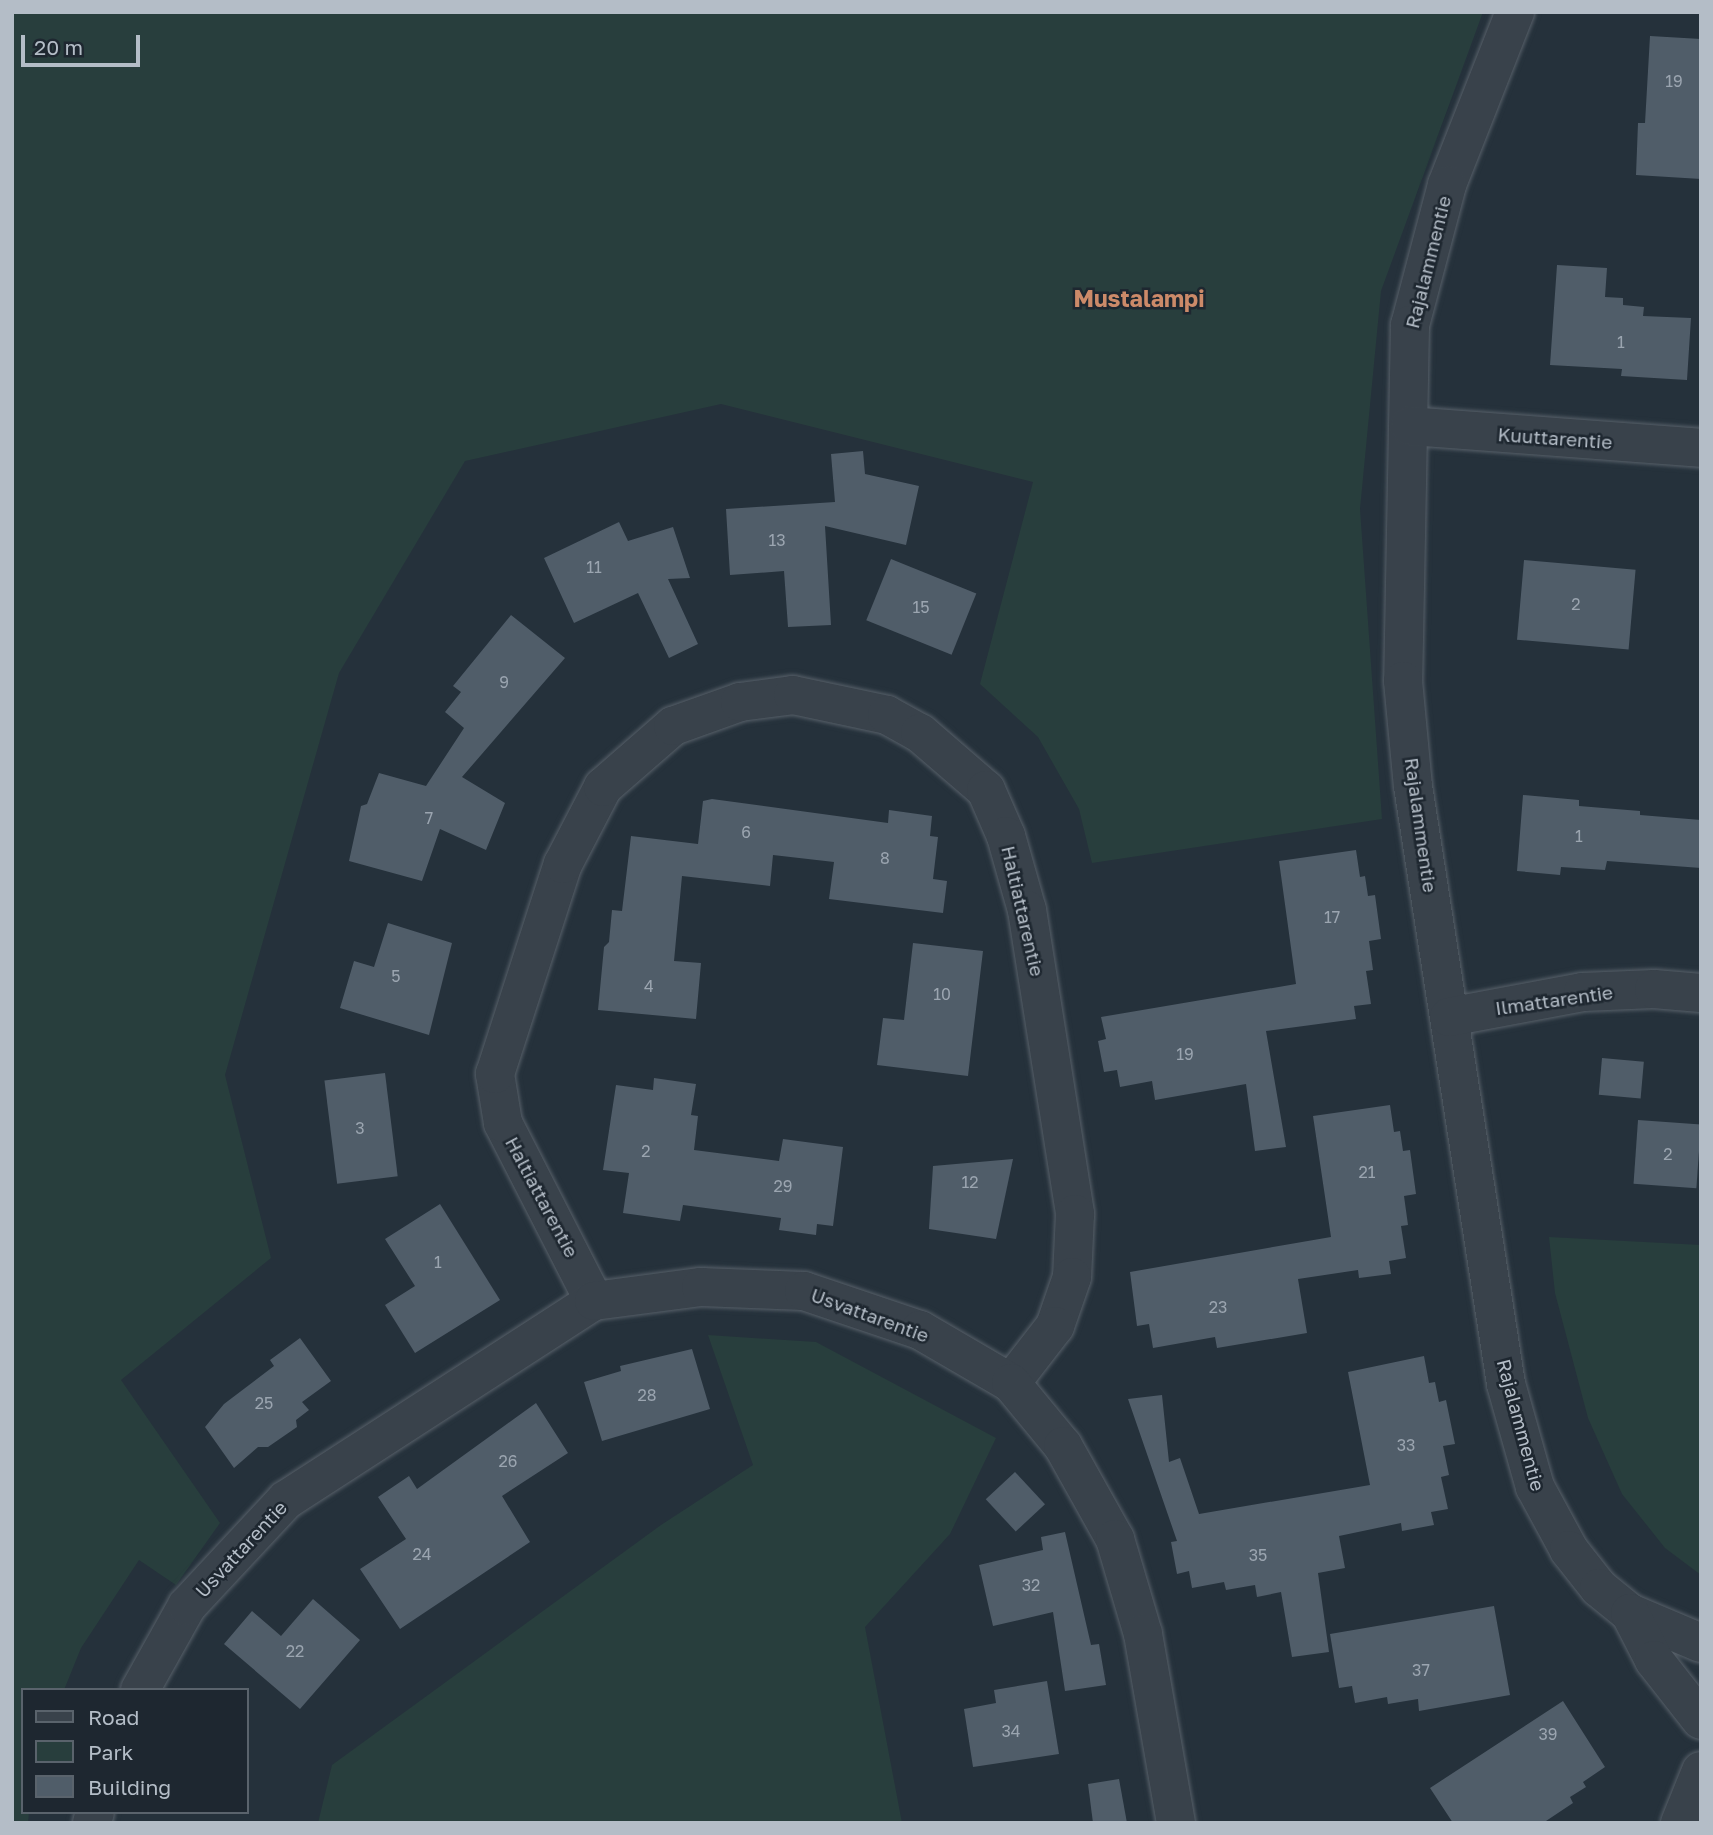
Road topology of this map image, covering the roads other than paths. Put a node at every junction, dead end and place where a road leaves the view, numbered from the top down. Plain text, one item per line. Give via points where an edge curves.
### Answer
1 (1515, 12) edge
2 (1410, 426) junction
3 (1701, 448) edge
4 (1701, 993) edge
5 (1449, 1017) junction
6 (594, 1301) junction
7 (1011, 1383) junction
8 (1630, 1613) junction
9 (1701, 1643) edge
10 (141, 1688) edge
11 (1701, 1720) edge
12 (1701, 1771) edge
13 (1176, 1823) edge
14 (1679, 1823) edge

1 - 2 street, Rajalammentie via 1447,185 1410,325
2 - 3 street, Kuuttarentie
2 - 5 street, Rajalammentie via 1403,681 1413,786
4 - 5 street, Ilmattarentie via 1654,989 1583,992
5 - 8 street, Rajalammentie via 1506,1384 1535,1487 1569,1550 1600,1588
6 - 7 street, Usvattarentie via 701,1287 804,1292 920,1330
6 - 7 street, Haltiattarentie via 503,1123 495,1074 563,864 603,787 673,726 740,702 793,695 887,715 920,733 986,790 1006,836 1027,910 1075,1214 1072,1277 1055,1326
6 - 10 street, Usvattarentie via 286,1500 187,1606
7 - 13 street, Usvattarentie via 1063,1446 1115,1539 1143,1634
8 - 9 street, Rajalammentie
8 - 11 street, Rajalammentie via 1654,1660
12 - 14 street

